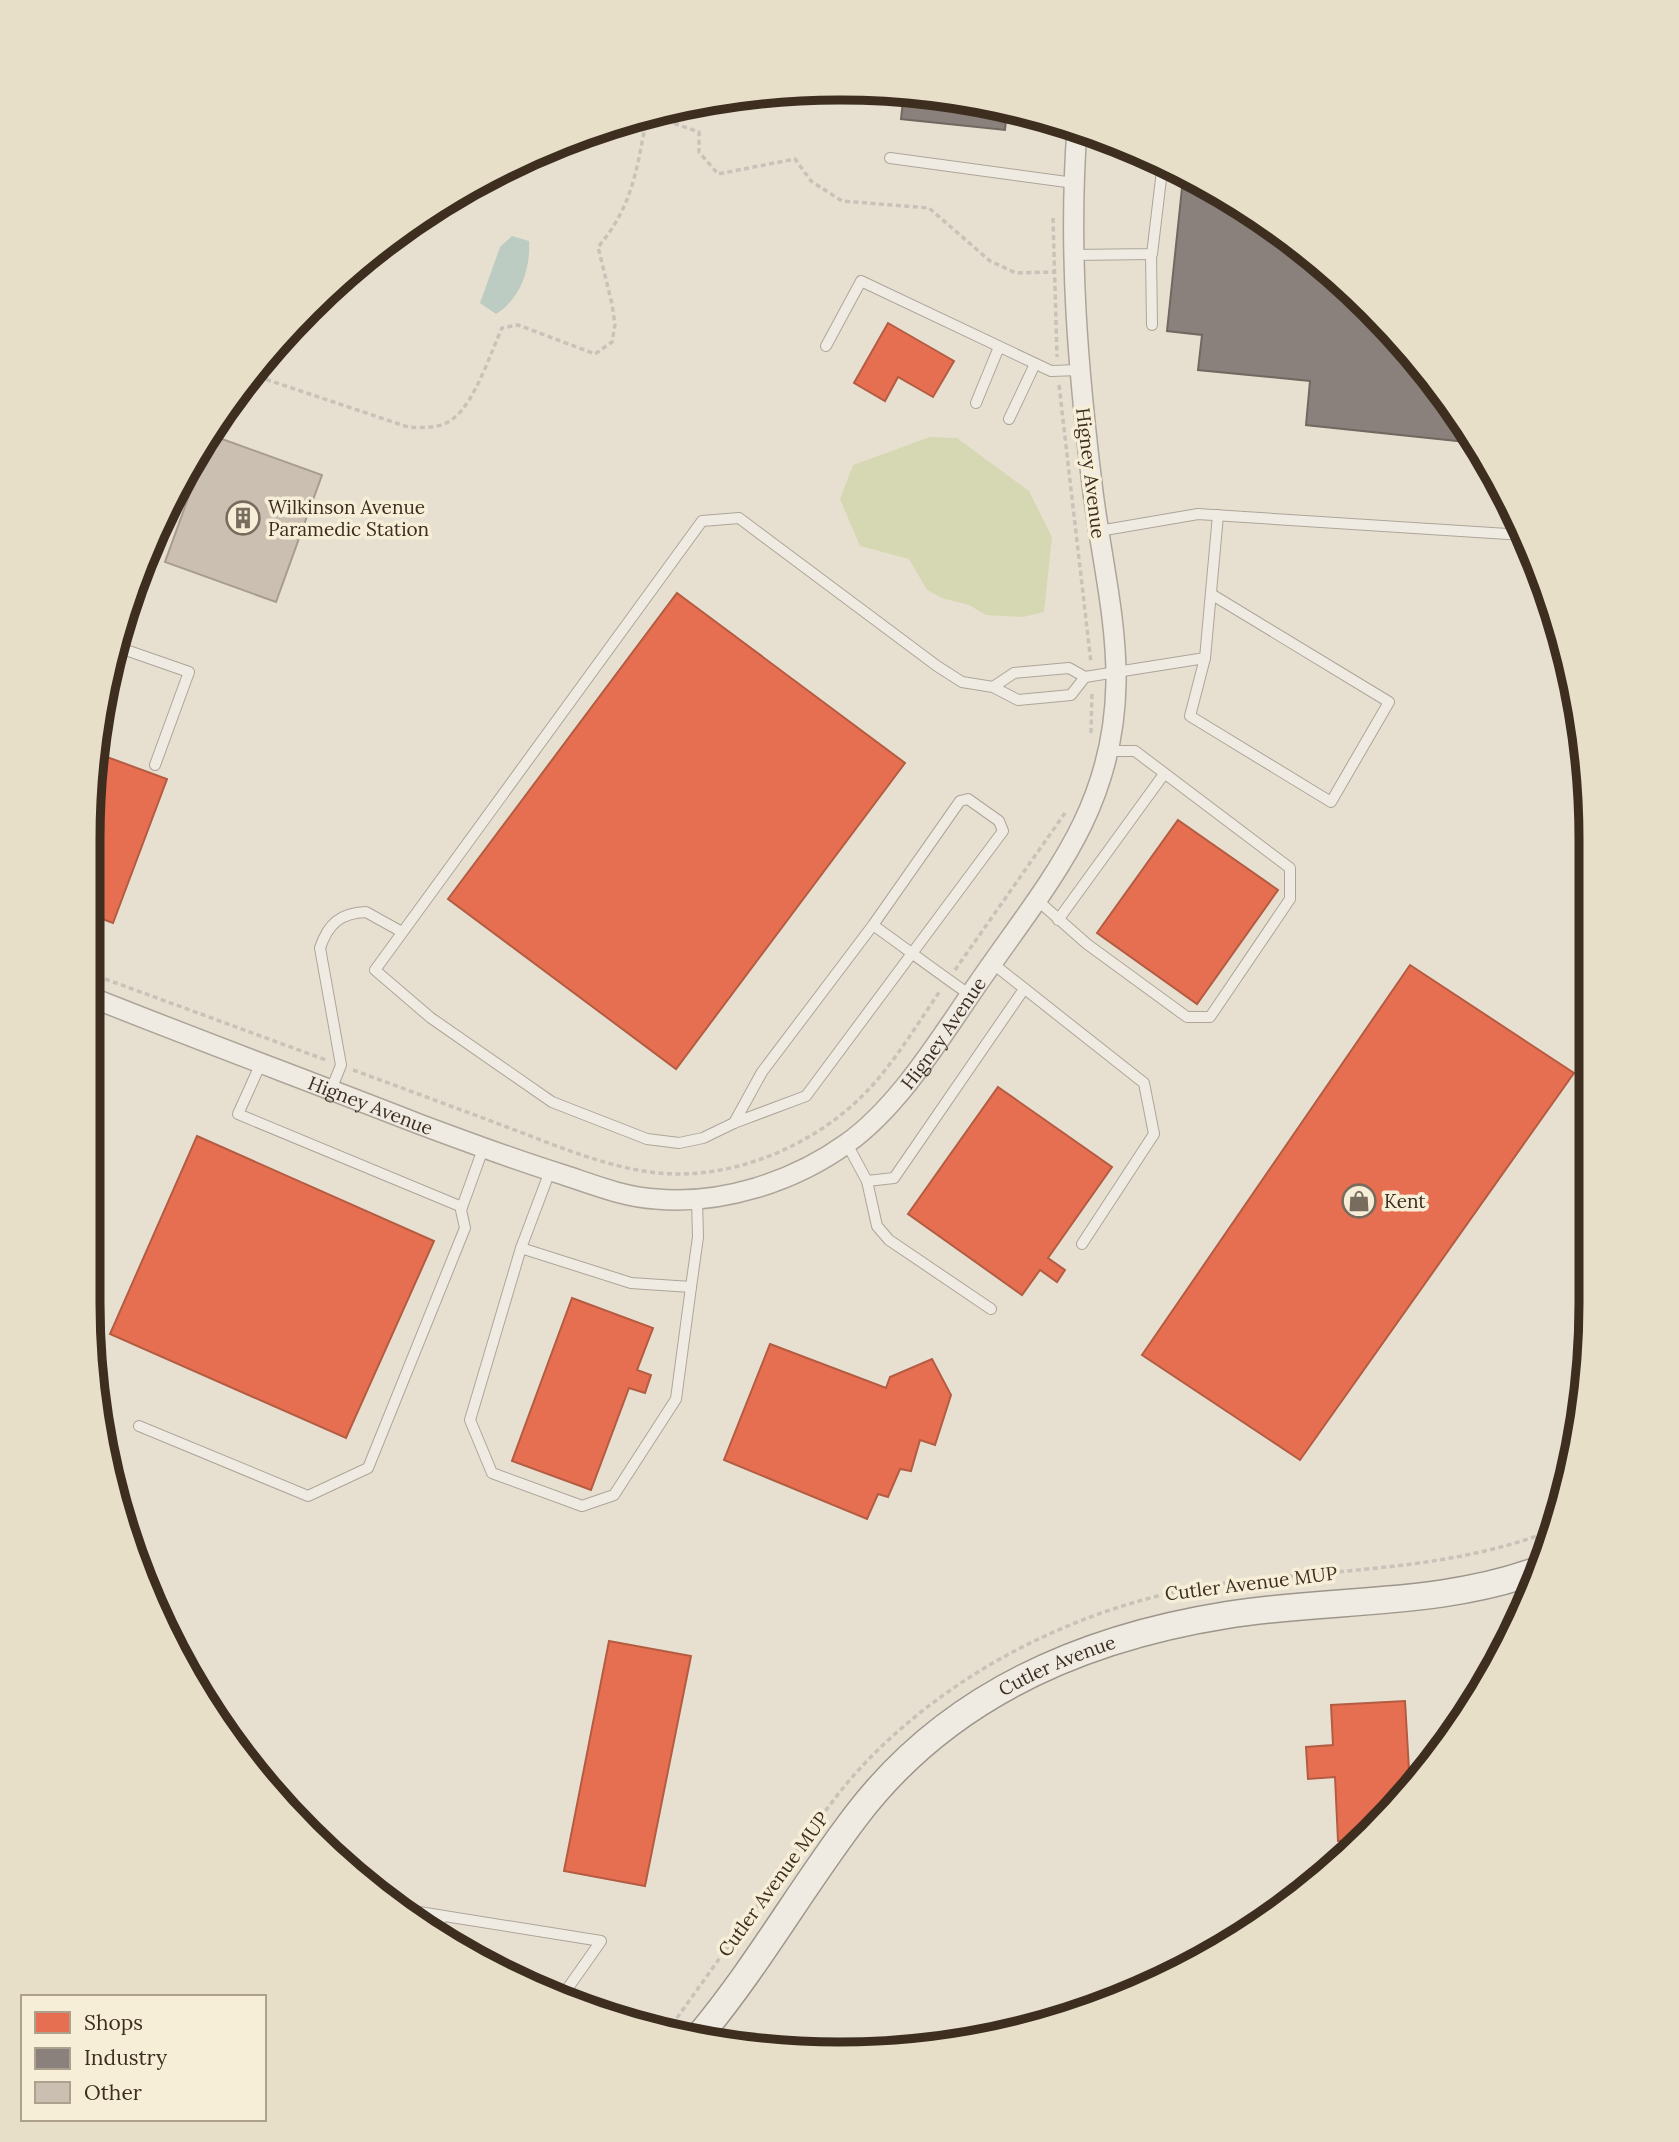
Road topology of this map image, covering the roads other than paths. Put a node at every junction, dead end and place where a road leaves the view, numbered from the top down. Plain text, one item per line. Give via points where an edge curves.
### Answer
1 (1076, 139) edge
2 (890, 158) dead end
3 (1162, 174) edge
4 (1074, 183) junction
5 (1152, 254) junction
6 (1073, 255) junction
7 (1152, 325) dead end
8 (826, 346) dead end
9 (999, 346) junction
10 (1035, 363) junction
11 (1079, 370) junction
12 (976, 403) dead end
13 (1009, 419) dead end
14 (1218, 515) junction
15 (1099, 531) junction
16 (1513, 534) edge
17 (1211, 594) junction
18 (125, 650) edge
19 (1205, 658) junction
20 (1115, 671) junction
21 (1089, 677) junction
22 (993, 687) junction
23 (1109, 751) junction
24 (155, 765) dead end
25 (1164, 774) junction
26 (1036, 899) junction
27 (1058, 920) junction
28 (873, 925) junction
29 (402, 932) junction
30 (914, 954) junction
31 (992, 964) junction
32 (1024, 989) junction
33 (970, 995) junction
34 (100, 1005) edge
35 (261, 1063) junction
36 (331, 1090) junction
37 (734, 1123) junction
38 (847, 1144) junction
39 (483, 1149) junction
40 (550, 1171) junction
41 (867, 1181) junction
42 (696, 1199) junction
43 (462, 1207) junction
44 (1082, 1244) dead end
45 (521, 1248) junction
46 (691, 1287) junction
47 (991, 1309) dead end
48 (139, 1426) dead end
49 (1527, 1574) edge
50 (422, 1913) edge
51 (441, 1917) junction
52 (440, 1925) edge
53 (567, 1990) edge
54 (713, 2026) edge

1 - 4 street, Higney Avenue
2 - 4 lane
3 - 5 lane
4 - 6 street, Higney Avenue
5 - 6 lane
5 - 7 lane
6 - 11 street, Higney Avenue
8 - 9 lane via 861,281
9 - 10 lane
9 - 12 lane
10 - 11 lane via 1051,371
10 - 13 lane
11 - 15 street, Higney Avenue
14 - 15 lane via 1198,514
14 - 16 lane
14 - 17 lane
15 - 20 street, Higney Avenue
17 - 19 lane
17 - 19 lane via 1389,702 1331,802 1190,716
18 - 24 lane via 188,672
19 - 20 lane
20 - 21 lane
20 - 23 street, Higney Avenue
21 - 22 lane via 1069,668 1014,673
21 - 22 lane via 1071,695 1018,699
22 - 29 lane via 962,682 937,666 739,518 702,522
23 - 25 lane via 1135,751
23 - 26 street, Higney Avenue via 1095,801 1066,857
25 - 27 lane
25 - 27 lane via 1290,868 1290,899 1210,1017 1187,1017
26 - 27 lane
26 - 31 street, Higney Avenue
28 - 30 lane
28 - 30 lane via 960,802 968,799 999,821 1003,831
28 - 37 lane via 762,1072
29 - 36 lane via 366,912 339,917 325,932 320,948 341,1065
29 - 37 lane via 375,970 431,1018 551,1102 647,1139 668,1142 703,1138
30 - 33 lane
30 - 37 lane via 806,1096
31 - 32 lane
31 - 33 street, Higney Avenue
32 - 41 lane via 894,1178
32 - 44 lane via 1143,1083 1154,1134
33 - 38 street, Higney Avenue via 877,1117
34 - 35 street, Higney Avenue
35 - 36 street, Higney Avenue
35 - 43 lane via 239,1114
36 - 39 street, Higney Avenue
38 - 41 lane
38 - 42 street, Higney Avenue via 771,1182
39 - 40 street, Higney Avenue
39 - 43 lane
40 - 42 street, Higney Avenue via 622,1195
40 - 45 lane
41 - 47 lane via 877,1226 890,1240
42 - 46 lane via 698,1237
43 - 48 lane via 465,1228 368,1468 308,1496
45 - 46 lane via 631,1283
45 - 46 lane via 470,1420 492,1473 582,1506 614,1495 676,1399
49 - 54 street, Cutler Avenue via 1436,1595 1262,1609 1166,1625 1071,1654 1026,1675 975,1707 899,1769 857,1815
50 - 51 lane
51 - 52 lane
51 - 53 lane via 601,1941

